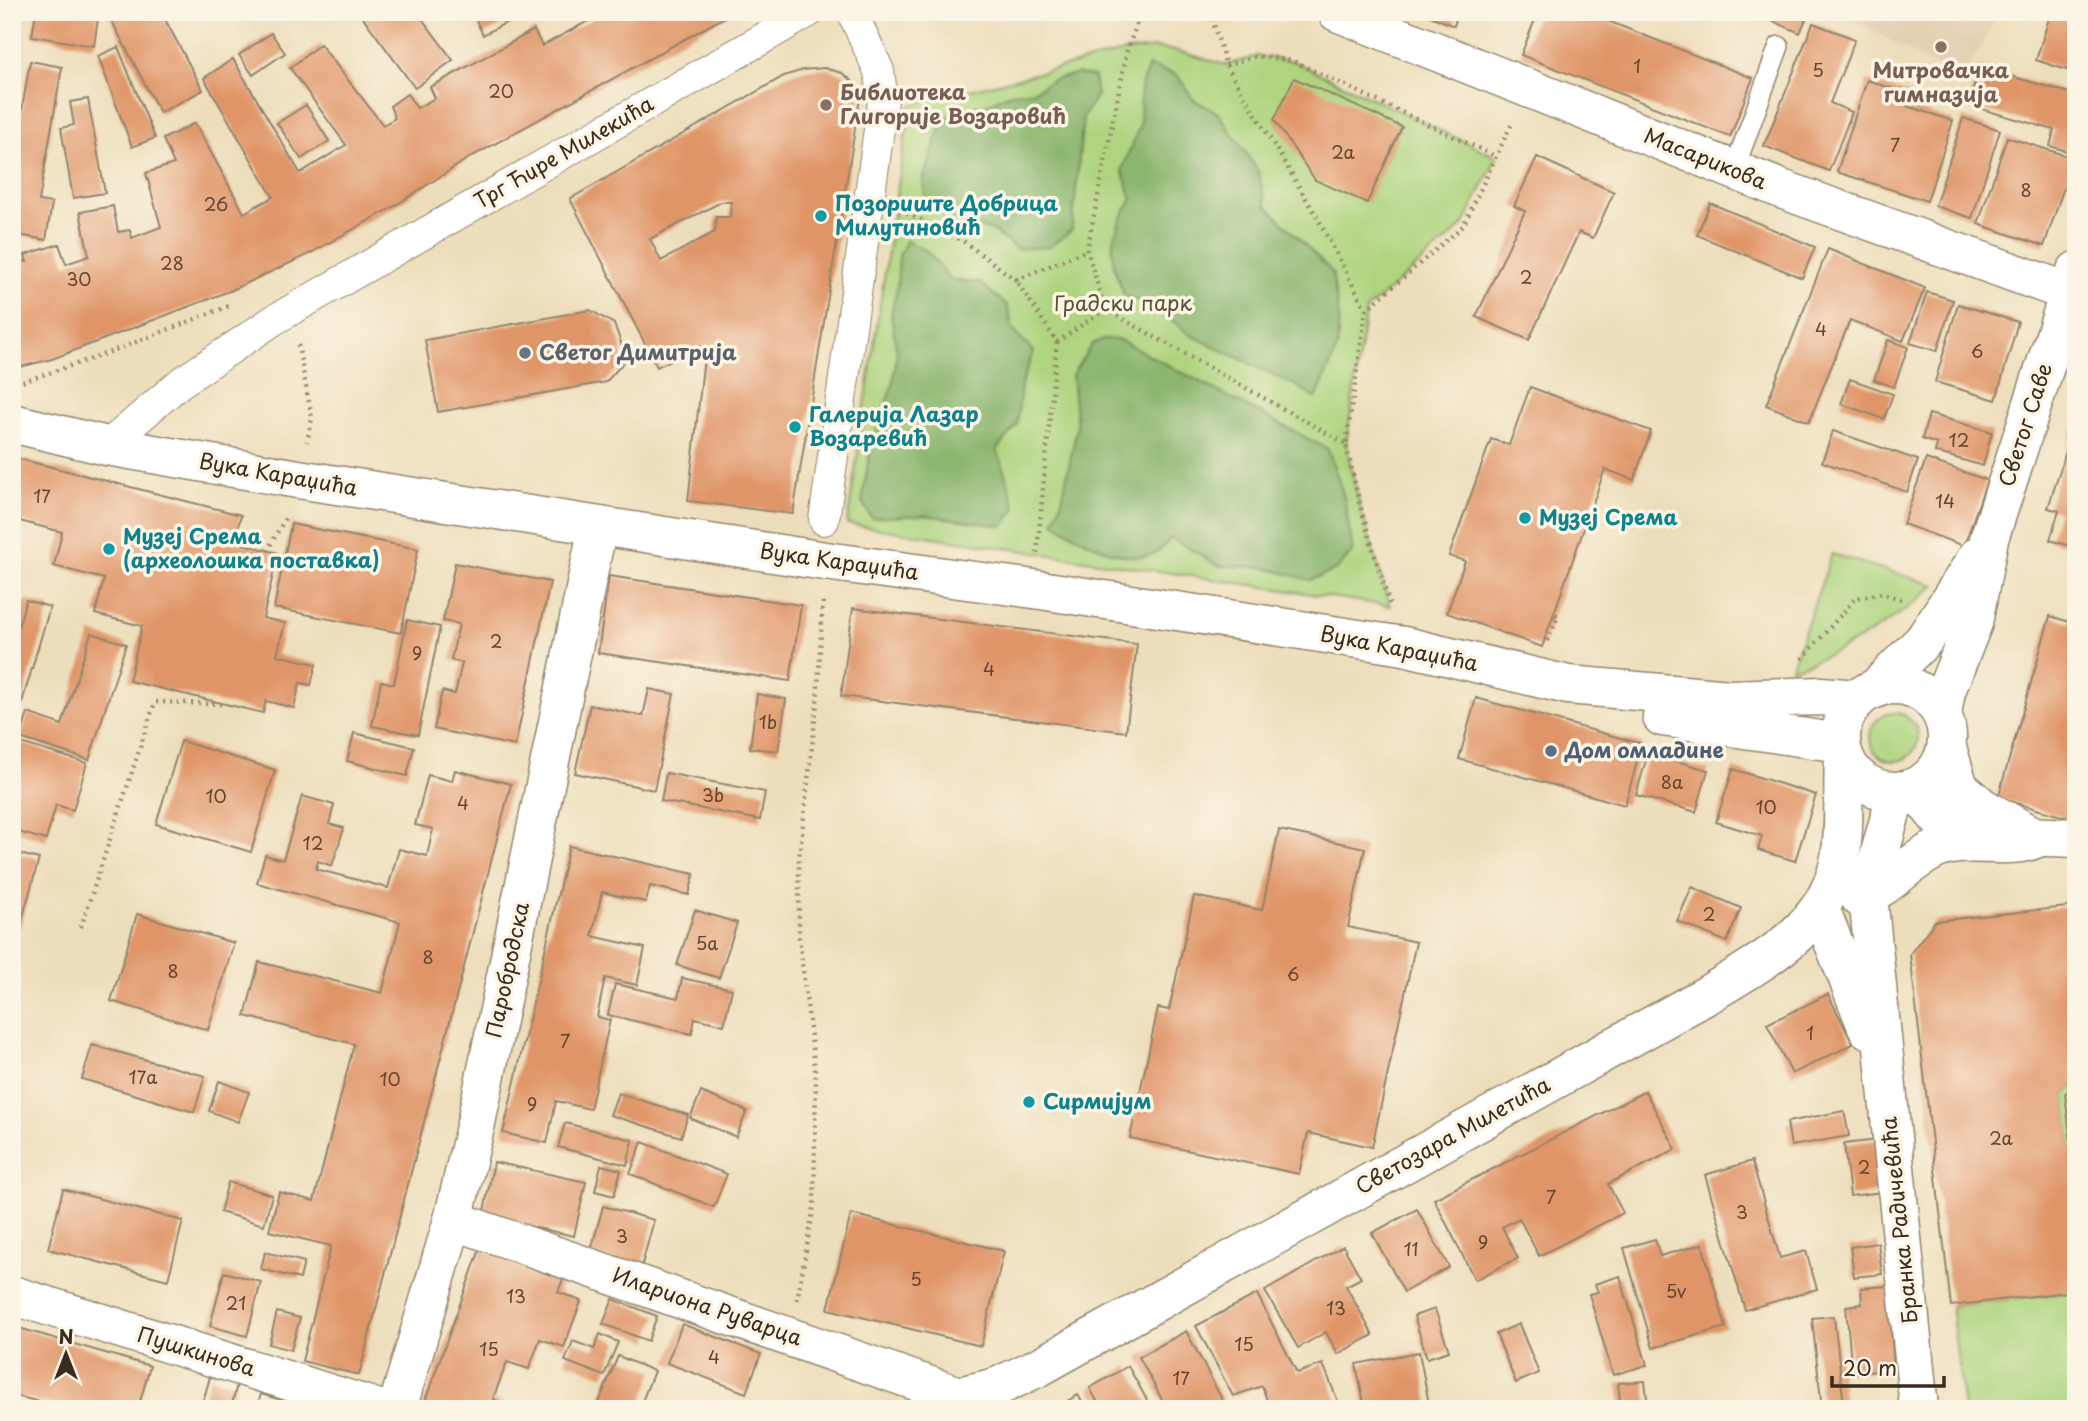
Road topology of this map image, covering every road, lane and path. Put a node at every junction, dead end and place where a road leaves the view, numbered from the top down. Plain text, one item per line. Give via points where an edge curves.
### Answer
1 (809, 12) edge
2 (852, 12) edge
3 (1141, 12) edge
4 (1210, 12) edge
5 (1337, 12) edge
6 (1779, 47) dead end
7 (1226, 65) junction
8 (1529, 88) junction
9 (1497, 157) junction
10 (1734, 170) junction
11 (869, 199) junction
12 (1087, 250) junction
13 (1016, 280) junction
14 (2073, 286) edge
15 (1105, 309) junction
16 (291, 310) junction
17 (1366, 310) junction
18 (1057, 342) junction
19 (12, 385) edge
20 (12, 423) edge
21 (1346, 444) junction
22 (107, 446) junction
23 (298, 479) junction
24 (824, 520) dead end
25 (598, 526) junction
26 (1989, 539) junction
27 (267, 551) dead end
28 (825, 561) junction
29 (1034, 589) junction
30 (1942, 612) junction
31 (1554, 614) dead end
32 (1404, 646) junction
33 (1546, 648) dead end
34 (1568, 685) junction
35 (1867, 694) junction
36 (1776, 698) junction
37 (222, 704) dead end
38 (1944, 731) junction
39 (1842, 749) junction
40 (1905, 790) junction
41 (2038, 838) junction
42 (2076, 838) edge
43 (1868, 896) junction
44 (1821, 911) junction
45 (81, 927) dead end
46 (1885, 1074) junction
47 (453, 1220) junction
48 (12, 1295) edge
49 (790, 1335) junction
50 (945, 1403) edge
51 (379, 1409) edge
52 (397, 1409) edge
53 (1919, 1409) edge

1 - 16 street, Трг Ћире Милекића
2 - 11 street via 879,71 883,101
3 - 12 path via 1127,51
4 - 7 path
5 - 8 street, Масарикова
6 - 10 lane
7 - 9 path via 1257,56 1293,61
7 - 17 path via 1316,215
8 - 9 path
8 - 10 street, Масарикова
9 - 17 path via 1463,226
10 - 14 street, Масарикова
11 - 13 path via 963,241
11 - 24 street
12 - 13 path
12 - 15 path
13 - 18 path
14 - 26 street, Светог Саве
15 - 18 path
15 - 21 path
16 - 19 path via 241,301
16 - 22 street, Трг Ћире Милекића via 180,383
16 - 23 path via 313,418
17 - 21 path
18 - 29 path
20 - 22 street, Вука Караџића
21 - 32 path via 1373,556
22 - 23 street, Вука Караџића
23 - 25 street, Вука Караџића
23 - 27 path via 286,518
25 - 28 street, Вука Караџића
25 - 47 street, Паробродска
26 - 30 street, Светог Саве
26 - 38 street, Светог Саве via 1973,622 1946,691
28 - 29 street, Вука Караџића
28 - 49 path via 817,704 799,858 799,938 816,1078 814,1206
29 - 32 street, Вука Караџића
30 - 35 street, Светог Саве via 1924,640
30 - 36 path via 1882,593 1856,598 1784,680
31 - 33 path via 1558,616
32 - 34 street, Вука Караџића
34 - 36 street, Вука Караџића via 1730,699
34 - 39 street, Вука Караџића via 1618,710
35 - 36 street, Вука Караџића
35 - 38 street via 1892,685 1917,690 1931,700
35 - 39 street via 1846,716
37 - 45 path via 155,702
38 - 40 street via 1938,769
38 - 41 street via 1959,787 1982,807
39 - 40 street via 1852,771 1864,783 1880,790
39 - 44 street, Светозара Милетића via 1839,863
40 - 41 street via 1940,820 1968,834
40 - 43 street, Бранка Радичевића
41 - 42 street
41 - 43 street via 2026,843 1965,841 1936,850
43 - 44 street
43 - 46 street, Бранка Радичевића
44 - 46 street, Бранка Радичевића
44 - 50 street, Светозара Милетића via 1783,947 1707,995 1041,1366 997,1387
46 - 53 street, Бранка Радичевића
47 - 49 street, Илариона Руварца
47 - 52 street, Паробродска
48 - 51 street, Пушкинова
49 - 50 street, Илариона Руварца

